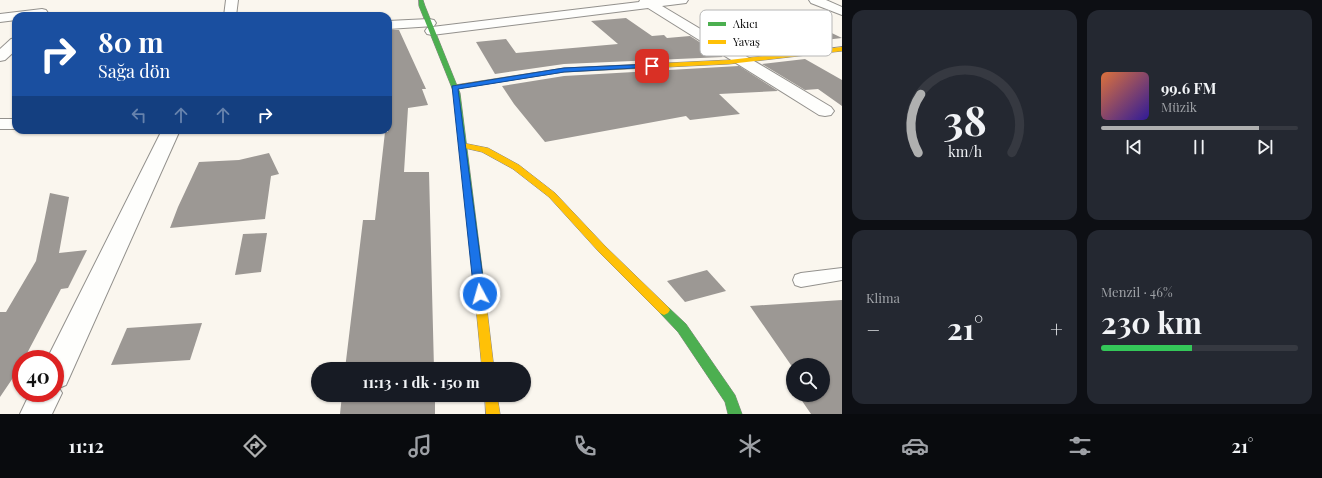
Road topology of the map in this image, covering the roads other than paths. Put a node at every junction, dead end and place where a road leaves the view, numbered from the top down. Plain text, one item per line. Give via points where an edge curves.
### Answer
1 (232, 0) edge
2 (421, 0) edge
3 (682, 0) edge
4 (815, 0) edge
5 (647, 2) edge
6 (842, 11) edge
7 (230, 12) edge
8 (12, 17) edge
9 (0, 18) edge
10 (392, 25) edge
11 (430, 27) junction
12 (700, 34) edge
13 (12, 46) edge
14 (842, 49) edge
15 (832, 50) edge
16 (735, 56) edge
17 (778, 56) edge
18 (0, 57) edge
19 (742, 60) junction
20 (455, 87) junction
21 (825, 111) dead end
22 (0, 124) edge
23 (12, 124) edge
24 (169, 134) edge
25 (463, 145) junction
26 (842, 274) edge
27 (801, 280) dead end
28 (64, 356) edge
29 (487, 362) edge
30 (42, 402) edge
31 (492, 402) edge
32 (36, 414) edge
33 (493, 414) edge
34 (735, 414) edge

1 - 7 street
2 - 11 street
3 - 5 street
4 - 6 street
5 - 11 street
5 - 12 street
8 - 9 street
10 - 11 street
11 - 20 street
13 - 18 street
14 - 15 street
16 - 19 street
17 - 19 street
19 - 20 street via 564,70
19 - 21 street
20 - 25 street
22 - 23 street
24 - 28 street
25 - 29 street
25 - 34 street via 485,150 516,168 552,195 682,328 730,399
26 - 27 lane
30 - 32 street
31 - 33 street

